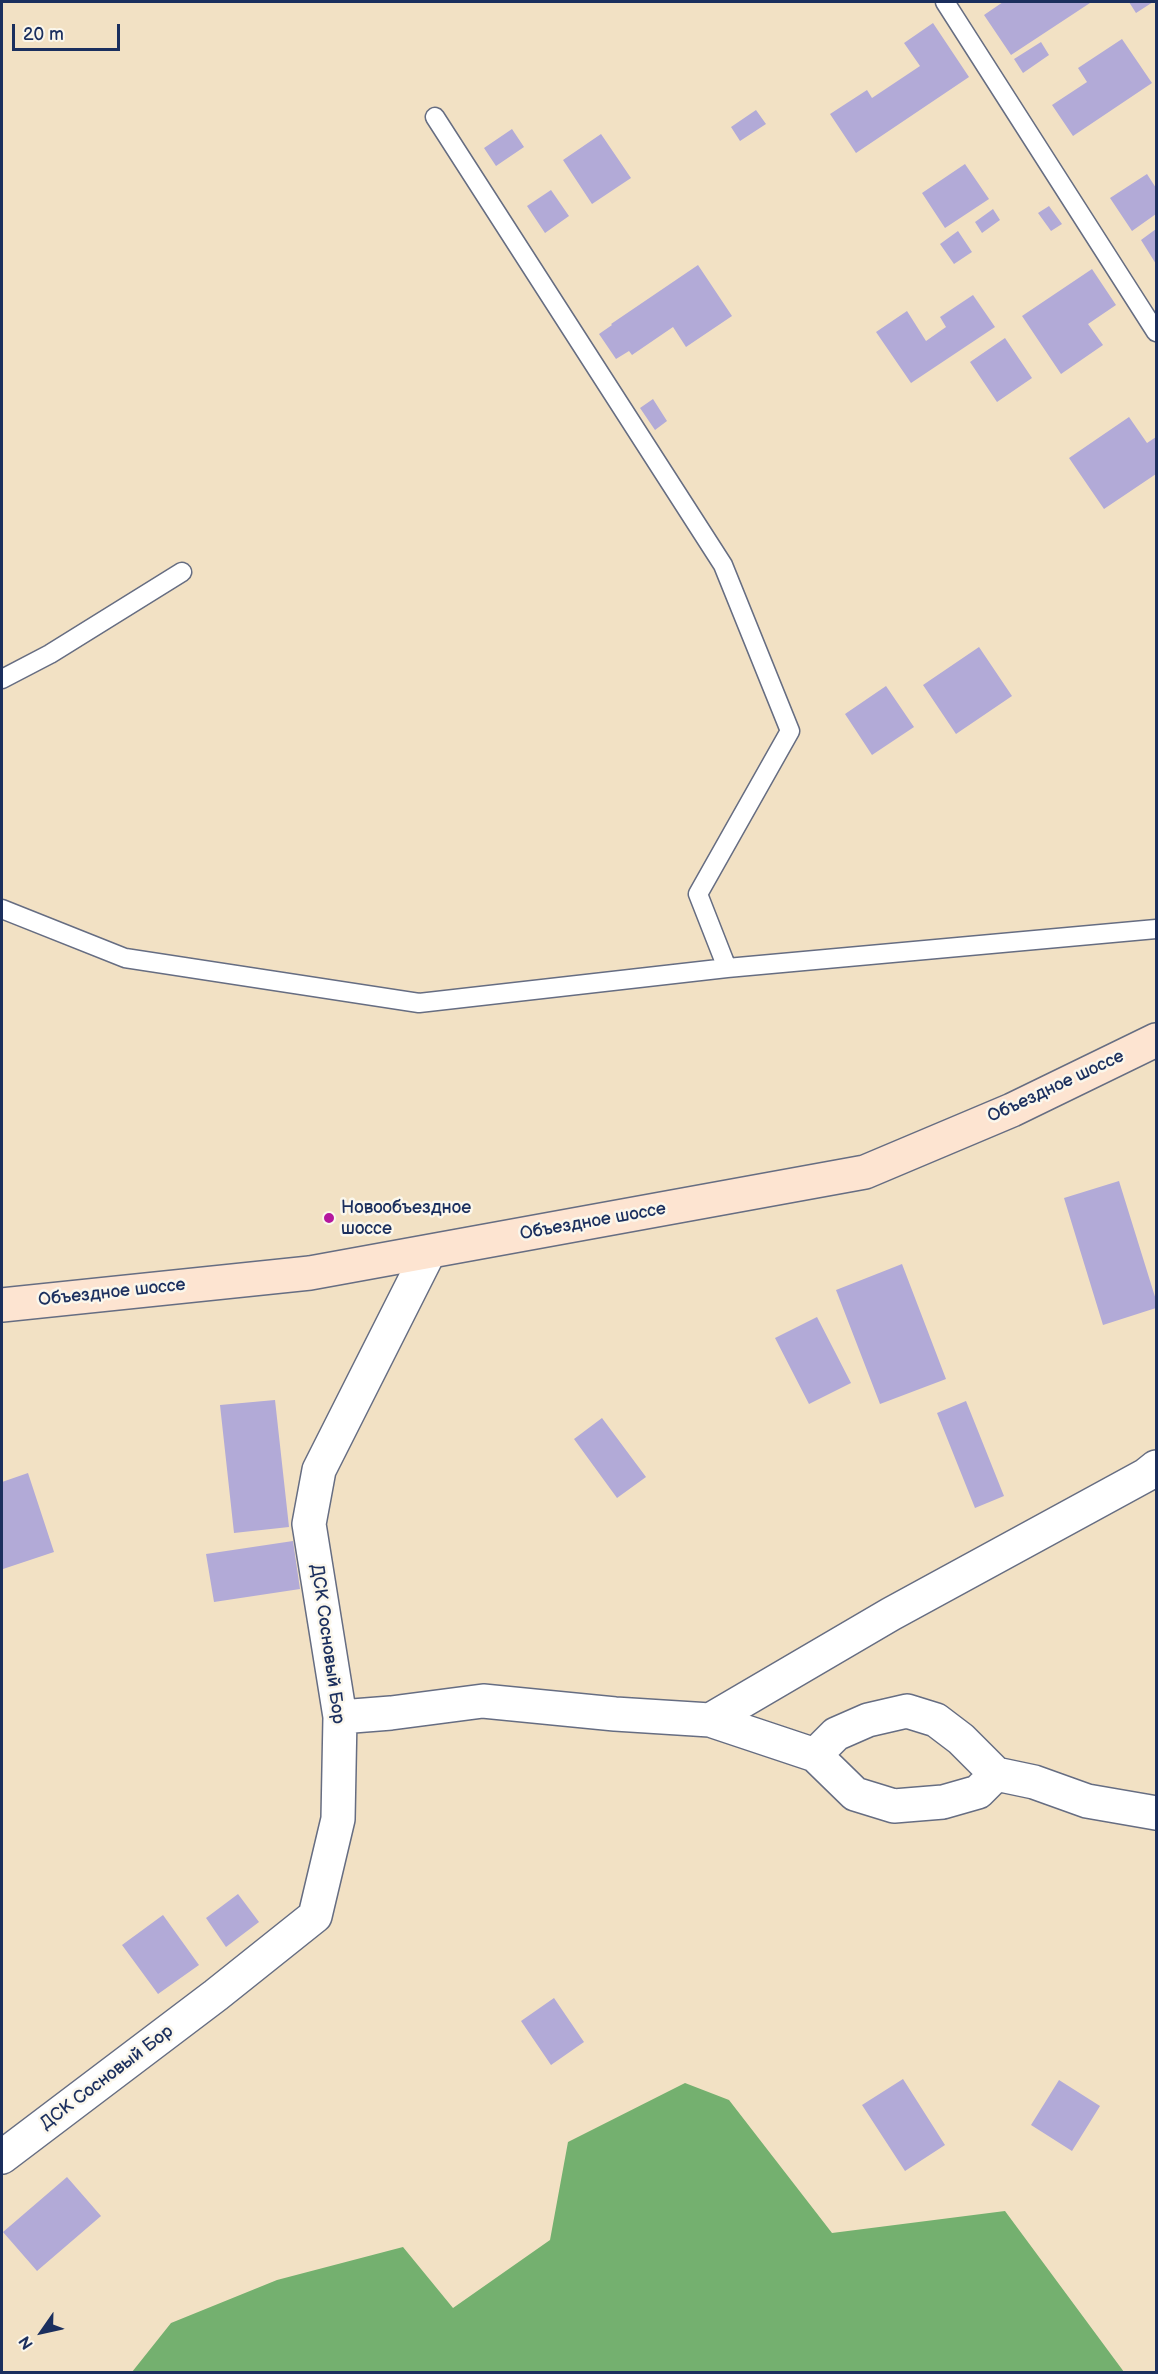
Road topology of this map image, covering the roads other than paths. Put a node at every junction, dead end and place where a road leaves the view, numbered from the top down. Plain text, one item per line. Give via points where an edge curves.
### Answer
1 (945, 2) edge
2 (435, 117) dead end
3 (1156, 332) edge
4 (182, 572) dead end
5 (2, 679) edge
6 (2, 909) edge
7 (1156, 929) edge
8 (727, 969) junction
9 (1156, 1040) edge
10 (429, 1252) junction
11 (2, 1305) edge
12 (1156, 1467) edge
13 (340, 1717) junction
14 (710, 1720) junction
15 (815, 1755) junction
16 (996, 1774) junction
17 (1156, 1813) edge
18 (2, 2157) edge

1 - 3 lane
2 - 8 lane via 723,565 790,731 698,894
4 - 5 lane via 50,654
6 - 8 lane via 125,958 418,1003
7 - 8 lane
9 - 10 main road, Объездное шоссе via 1012,1110 865,1172
10 - 11 main road, Объездное шоссе via 310,1273
10 - 13 street, ДСК Сосновый Бор via 319,1470 309,1524
12 - 14 street
13 - 14 street via 483,1701
13 - 18 street, ДСК Сосновый Бор via 338,1820 315,1916
14 - 15 street
15 - 16 street via 855,1794 894,1806 943,1802 978,1792
15 - 16 street via 836,1734 868,1720 907,1711 936,1720 961,1738
16 - 17 street via 1034,1782 1087,1801

